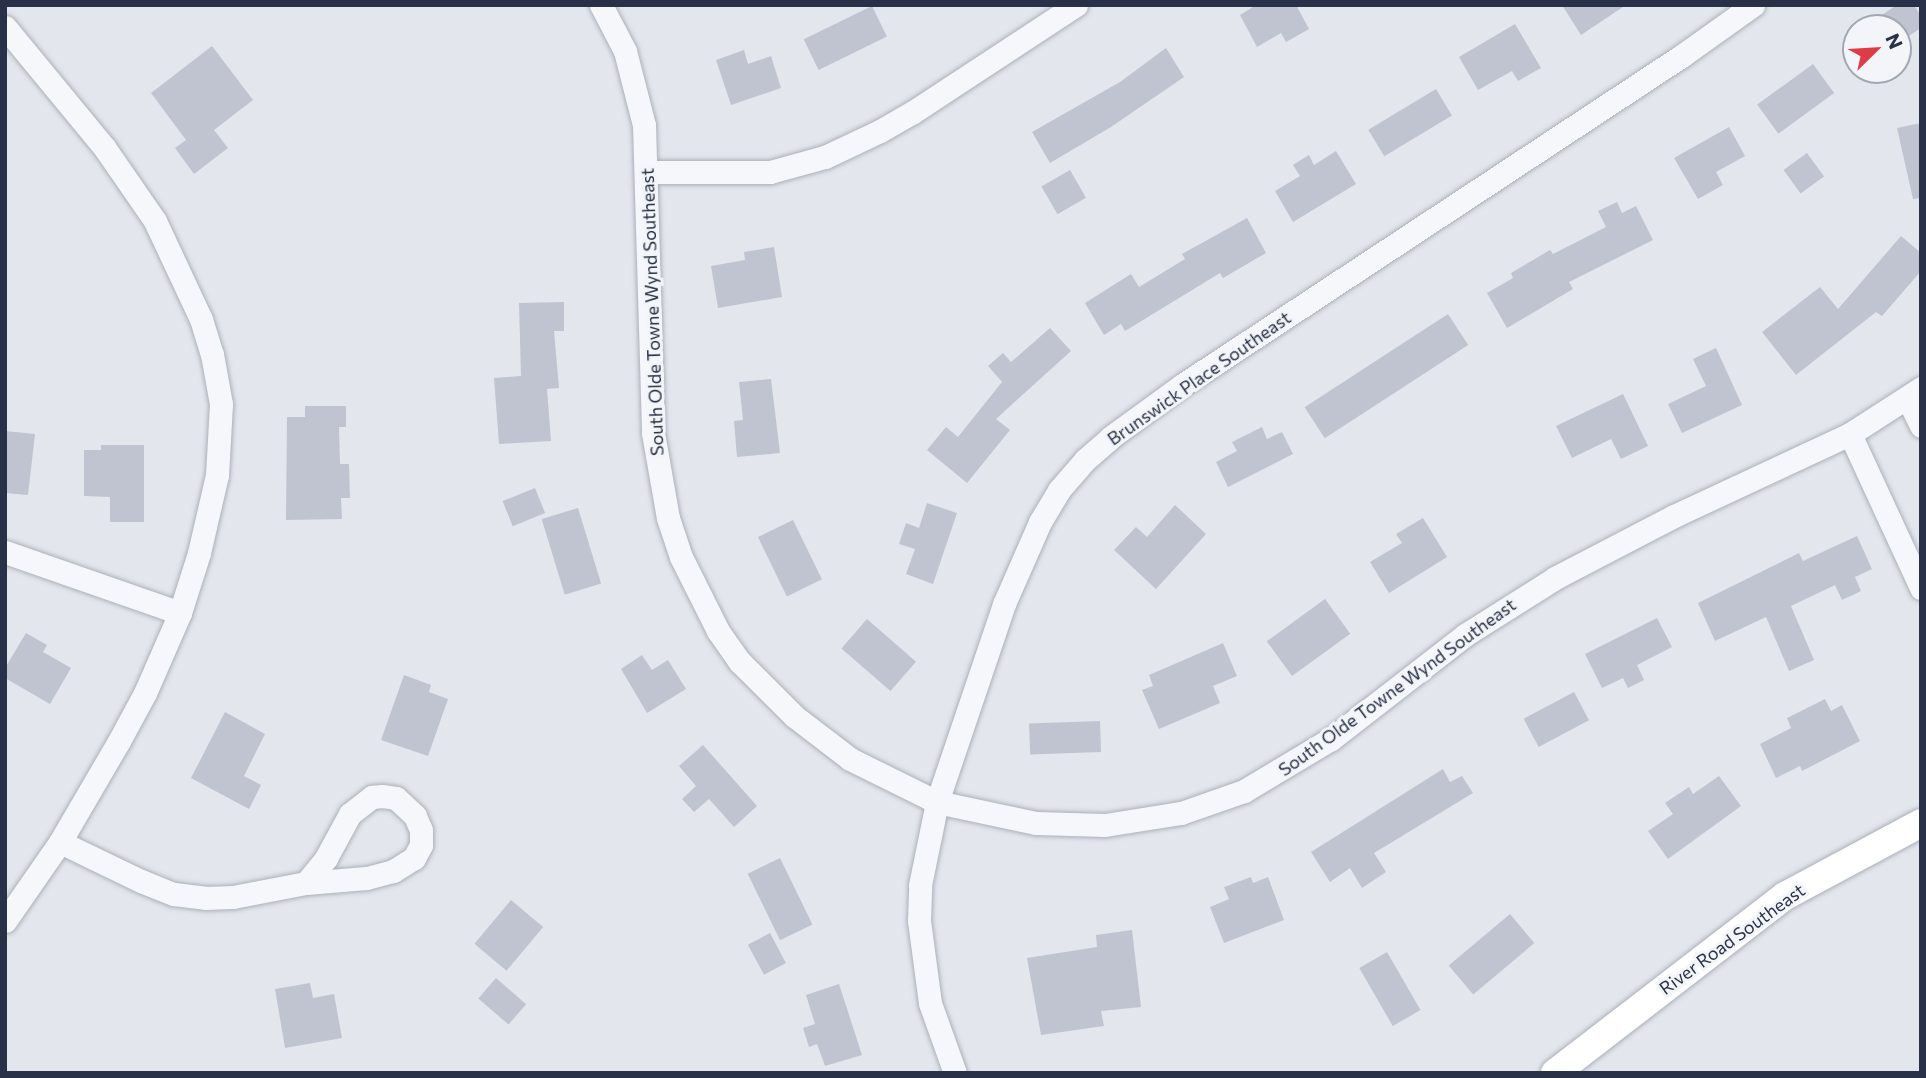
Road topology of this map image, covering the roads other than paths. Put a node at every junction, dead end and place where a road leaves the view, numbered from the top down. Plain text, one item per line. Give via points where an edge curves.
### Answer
1 (601, 5) edge
2 (1076, 5) edge
3 (1753, 5) edge
4 (5, 27) edge
5 (648, 172) junction
6 (1914, 394) edge
7 (1921, 426) edge
8 (1850, 434) junction
9 (5, 552) edge
10 (1921, 588) edge
11 (180, 613) junction
12 (937, 802) junction
13 (1921, 823) edge
14 (60, 842) junction
15 (306, 883) junction
16 (5, 921) edge
17 (955, 1073) edge
18 (1555, 1073) edge

1 - 5 street, South Olde Towne Wynd Southeast via 625,51 637,90
2 - 5 street via 913,112 825,156 770,172
3 - 12 street, Brunswick Place Southeast via 1181,386 1085,460 1059,490 1022,561
4 - 11 street via 155,221 188,288 212,354 221,404 217,475
5 - 12 street, South Olde Towne Wynd Southeast via 653,433 668,518 686,567 726,642 794,716 850,759
6 - 7 street
6 - 8 street, South Olde Towne Wynd Southeast
8 - 10 street
8 - 12 street, South Olde Towne Wynd Southeast via 1674,516 1555,578 1465,635 1331,739 1244,792 1181,813 1105,825 1036,823
9 - 11 street
11 - 14 street via 145,693
12 - 17 street, Brunswick Place Southeast via 920,885 919,921 930,1003
13 - 18 main road, River Road Southeast via 1785,896
14 - 15 street via 174,894 233,897
14 - 16 street
15 - 15 street via 366,878 406,865 421,845 415,816 396,798 372,797 360,804

